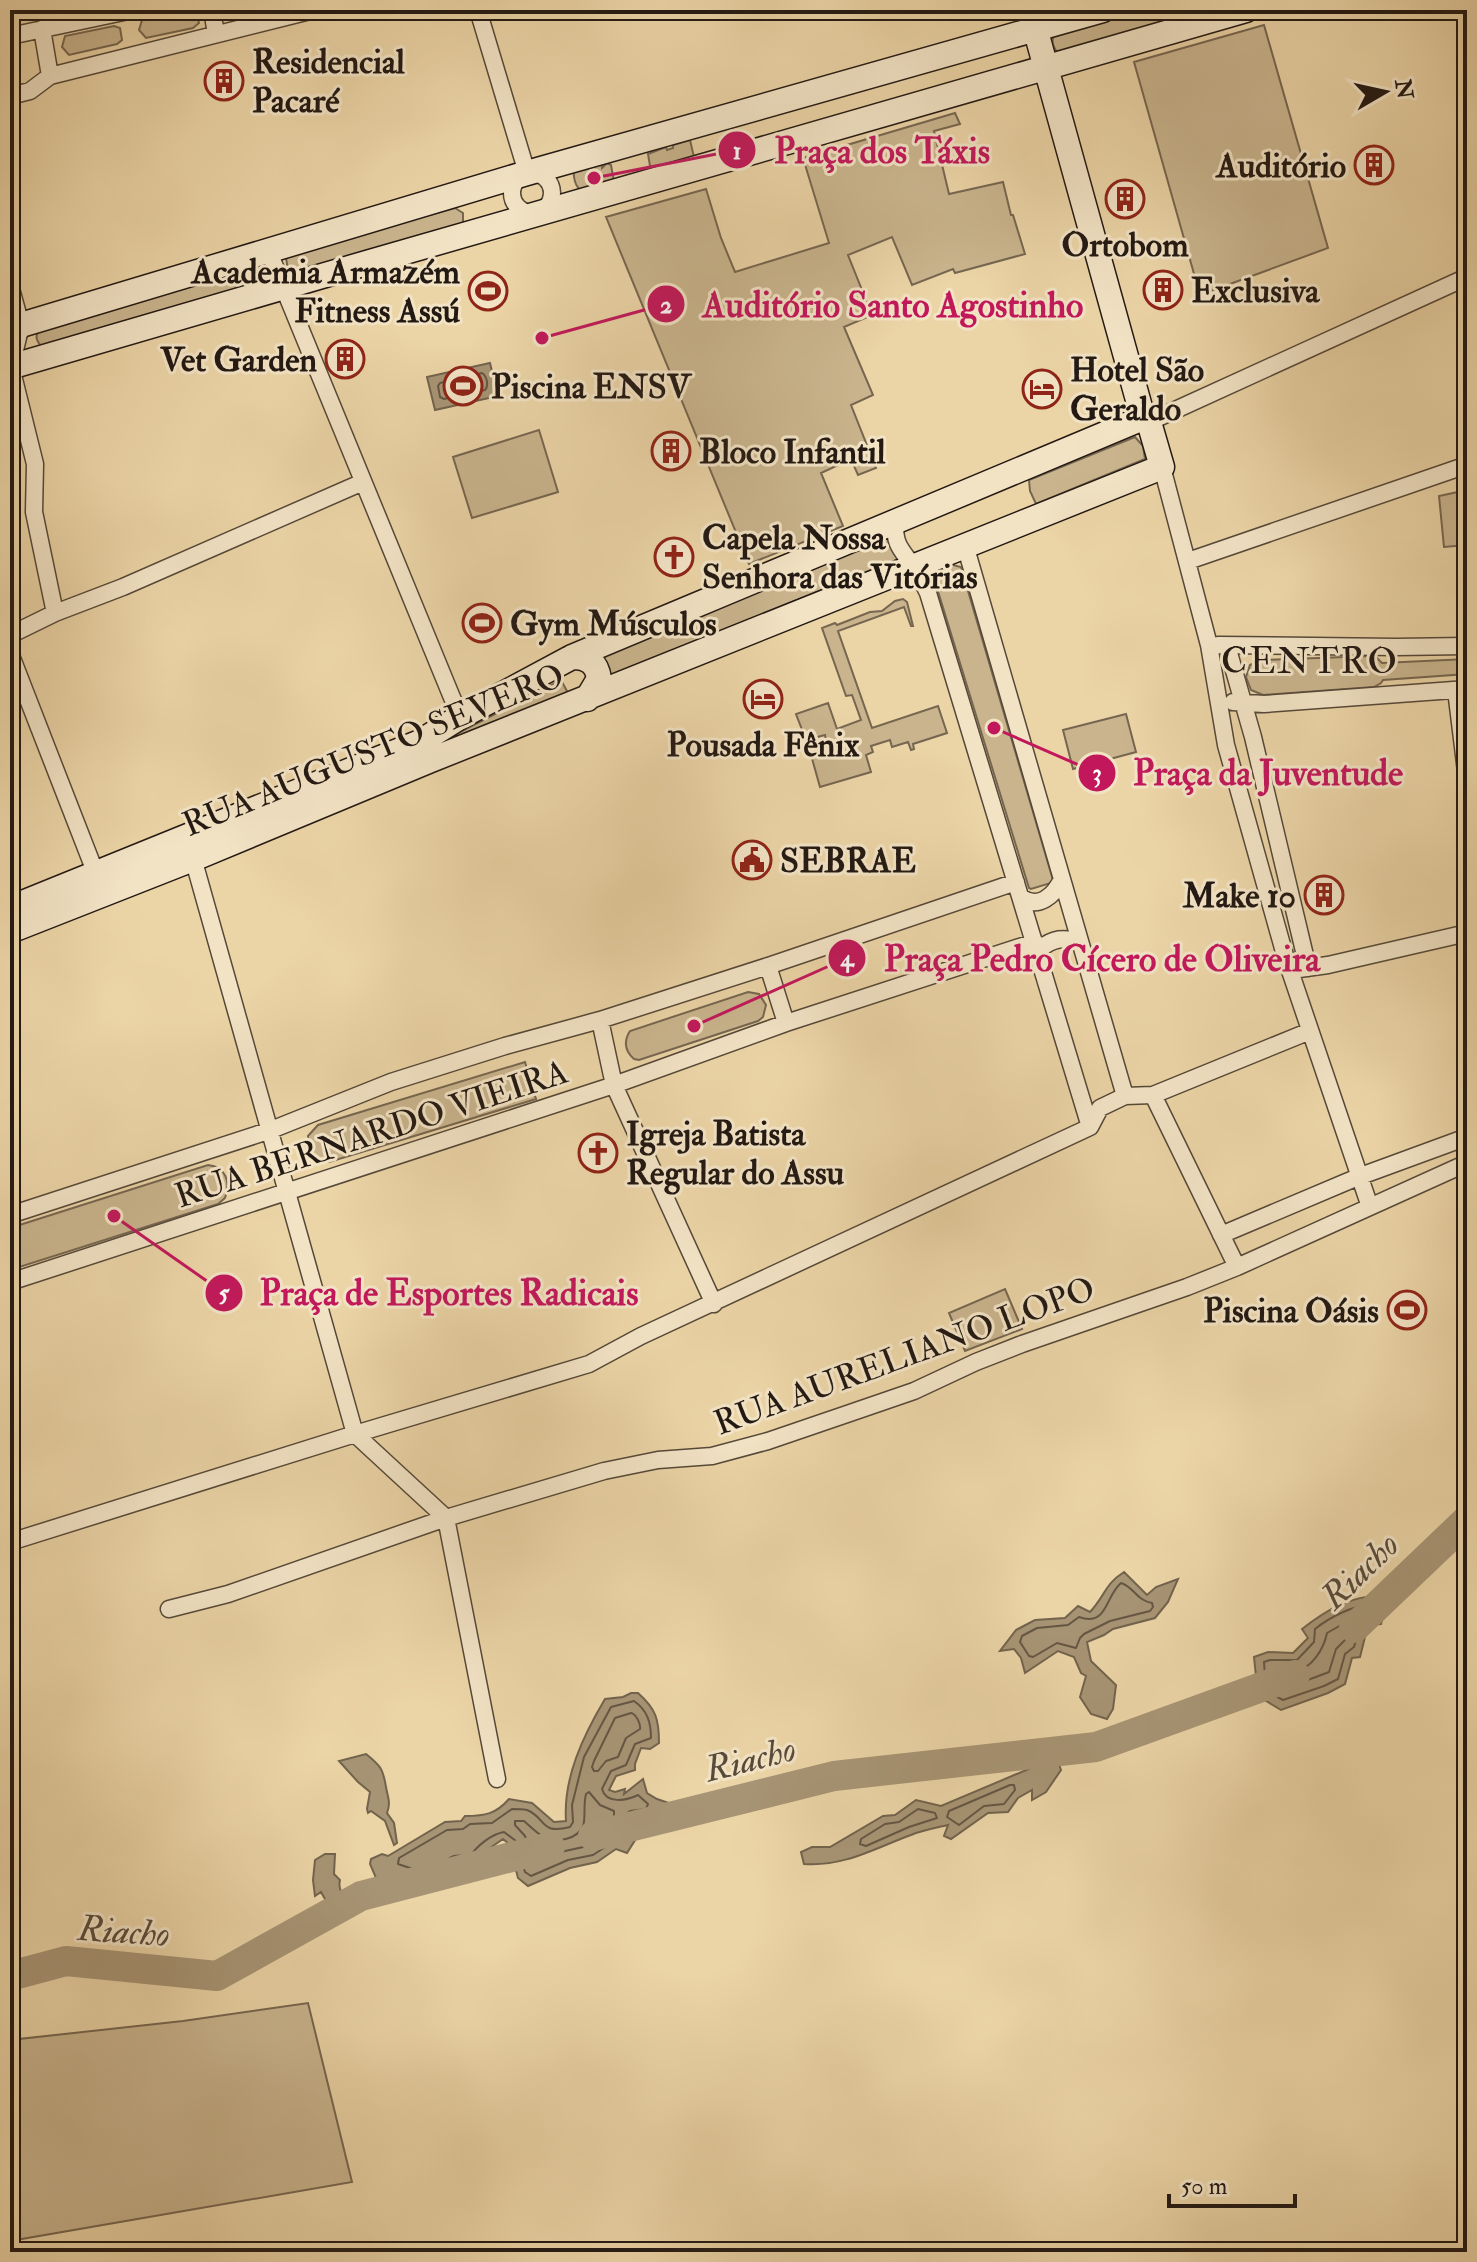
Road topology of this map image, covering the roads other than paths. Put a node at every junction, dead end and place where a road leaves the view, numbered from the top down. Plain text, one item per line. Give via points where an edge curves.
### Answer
1 (133, 10) edge
2 (212, 10) edge
3 (314, 10) edge
4 (478, 10) edge
5 (1103, 10) edge
6 (1246, 10) edge
7 (1032, 19) edge
8 (42, 29) junction
9 (216, 34) junction
10 (10, 36) edge
11 (1046, 68) junction
12 (50, 76) junction
13 (10, 96) edge
14 (756, 108) junction
15 (699, 124) junction
16 (767, 147) junction
17 (711, 164) junction
18 (527, 173) junction
19 (538, 213) junction
20 (269, 252) junction
21 (1467, 277) edge
22 (10, 285) edge
23 (282, 288) junction
24 (15, 330) edge
25 (10, 367) edge
26 (1146, 420) junction
27 (1467, 465) edge
28 (1162, 467) junction
29 (363, 482) junction
30 (895, 521) junction
31 (965, 545) junction
32 (1188, 561) junction
33 (914, 566) junction
34 (55, 613) junction
35 (10, 635) edge
36 (1209, 645) junction
37 (598, 646) junction
38 (1227, 646) junction
39 (1467, 646) edge
40 (10, 653) edge
41 (572, 657) junction
42 (1236, 677) junction
43 (1215, 681) junction
44 (617, 687) junction
45 (1462, 690) edge
46 (587, 699) junction
47 (1219, 701) junction
48 (1243, 703) junction
49 (460, 717) junction
50 (1467, 780) edge
51 (190, 848) junction
52 (96, 874) junction
53 (1062, 879) junction
54 (1019, 890) junction
55 (10, 908) edge
56 (10, 931) edge
57 (1467, 933) edge
58 (1080, 942) junction
59 (1037, 948) junction
60 (1286, 959) junction
61 (768, 966) junction
62 (1308, 968) junction
63 (600, 1020) junction
64 (786, 1023) junction
65 (1310, 1031) junction
66 (614, 1085) junction
67 (1153, 1095) junction
68 (1125, 1096) junction
69 (1090, 1127) junction
70 (271, 1130) junction
71 (1467, 1137) edge
72 (1467, 1163) edge
73 (1358, 1177) junction
74 (287, 1191) junction
75 (1370, 1207) junction
76 (10, 1215) edge
77 (1221, 1235) junction
78 (1237, 1267) junction
79 (10, 1282) edge
80 (714, 1304) junction
81 (355, 1434) junction
82 (446, 1518) junction
83 (10, 1542) edge
84 (169, 1609) dead end
85 (497, 1779) dead end

1 - 8 street
2 - 9 street
3 - 9 street
4 - 18 street
5 - 7 main road
6 - 11 main road
7 - 11 main road
7 - 14 main road
8 - 10 street
8 - 12 street
9 - 12 street
11 - 16 main road
11 - 26 main road
12 - 13 street via 30,91
14 - 15 main road
14 - 16 main road
15 - 17 main road
15 - 18 main road
16 - 17 main road
17 - 19 main road
18 - 19 street via 544,176 551,186 552,199
18 - 19 street via 514,185 513,202 521,211
18 - 20 main road
19 - 23 main road
20 - 23 street
20 - 24 main road
21 - 26 street
22 - 24 street
23 - 25 main road
23 - 29 street
24 - 25 street
25 - 34 street via 35,464 34,512
26 - 28 main road
26 - 30 main road, RUA AUGUSTO SEVERO
27 - 32 street
28 - 31 main road, RUA AUGUSTO SEVERO
28 - 32 street
29 - 34 street
29 - 49 street
30 - 33 street via 901,552
30 - 37 main road, RUA AUGUSTO SEVERO
31 - 33 main road, RUA AUGUSTO SEVERO
31 - 53 street
32 - 36 street
33 - 44 main road, RUA AUGUSTO SEVERO
33 - 54 street via 928,593
34 - 35 street
36 - 38 street
36 - 43 street
37 - 41 main road, RUA AUGUSTO SEVERO
37 - 44 main road via 602,674
38 - 39 street
38 - 42 street
40 - 52 street
41 - 46 main road via 582,657 597,669 599,679
41 - 49 main road, RUA AUGUSTO SEVERO
42 - 43 street via 1231,690 1219,689
42 - 48 street
43 - 47 street
44 - 46 main road, RUA AUGUSTO SEVERO
45 - 48 street
45 - 50 street
46 - 51 main road, RUA AUGUSTO SEVERO
47 - 48 street
47 - 60 street via 1226,745
48 - 62 street
49 - 51 main road, RUA AUGUSTO SEVERO via 420,742
51 - 52 main road, RUA AUGUSTO SEVERO
51 - 56 main road, RUA AUGUSTO SEVERO
51 - 70 street
52 - 55 main road, RUA AUGUSTO SEVERO
53 - 54 street, RUA BERNARDO VIEIRA via 1057,890 1033,903
53 - 58 street
54 - 59 street
54 - 61 street, RUA BERNARDO VIEIRA
57 - 62 street
58 - 59 street, RUA BERNARDO VIEIRA via 1056,939
58 - 68 street
59 - 64 street, RUA BERNARDO VIEIRA
59 - 69 street
60 - 62 street via 1293,968
60 - 65 street
61 - 63 street, RUA BERNARDO VIEIRA
61 - 64 street
63 - 66 street, RUA BERNARDO VIEIRA
63 - 70 street, RUA BERNARDO VIEIRA via 391,1082
64 - 66 street, RUA BERNARDO VIEIRA
65 - 67 street
65 - 73 street
66 - 74 street, RUA BERNARDO VIEIRA
66 - 80 street
67 - 68 street
67 - 77 street
68 - 69 street via 1100,1108
69 - 80 street
70 - 74 street
70 - 76 street, RUA BERNARDO VIEIRA
71 - 73 street
72 - 75 street, RUA AURELIANO LOPO
73 - 75 street
73 - 77 street
74 - 79 street, RUA BERNARDO VIEIRA
74 - 81 street
75 - 78 street, RUA AURELIANO LOPO
77 - 78 street
78 - 82 street, RUA AURELIANO LOPO via 768,1441 712,1456 604,1471
80 - 81 street via 589,1364
81 - 82 street
81 - 83 street
82 - 84 street, RUA AURELIANO LOPO via 228,1594
82 - 85 street

